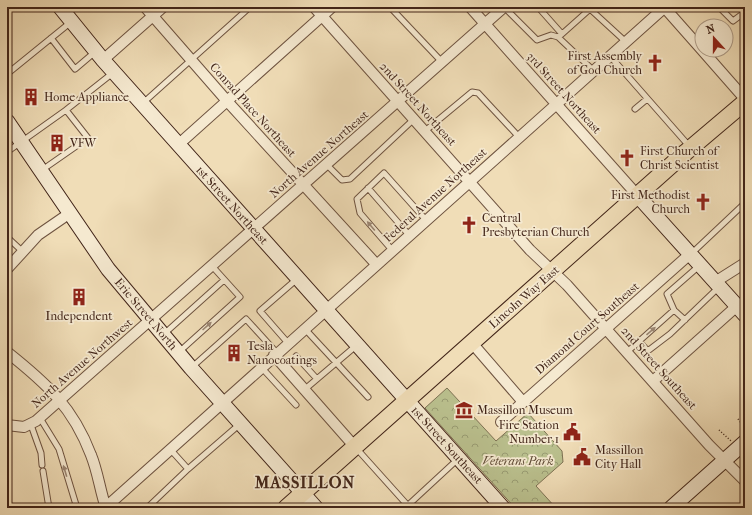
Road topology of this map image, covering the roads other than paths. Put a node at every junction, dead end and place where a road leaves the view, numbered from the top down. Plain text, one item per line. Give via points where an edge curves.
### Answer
1 (60, 7) edge
2 (145, 7) edge
3 (163, 7) edge
4 (250, 7) edge
5 (314, 7) edge
6 (332, 7) edge
7 (390, 7) edge
8 (470, 7) edge
9 (504, 7) edge
10 (538, 7) edge
11 (665, 7) edge
12 (719, 7) edge
13 (745, 12) edge
14 (153, 16) junction
15 (322, 16) junction
16 (71, 22) junction
17 (485, 24) junction
18 (560, 35) junction
19 (51, 38) junction
20 (694, 41) edge
21 (626, 42) junction
22 (99, 56) junction
23 (610, 56) junction
24 (708, 58) edge
25 (192, 61) junction
26 (442, 62) junction
27 (594, 71) junction
28 (114, 72) junction
29 (7, 74) edge
30 (647, 99) junction
31 (227, 101) junction
32 (399, 101) junction
33 (744, 102) edge
34 (142, 103) junction
35 (556, 104) junction
36 (635, 109) dead end
37 (66, 110) junction
38 (414, 119) junction
39 (7, 120) edge
40 (425, 131) junction
41 (520, 137) junction
42 (22, 140) junction
43 (179, 144) junction
44 (690, 148) junction
45 (7, 152) edge
46 (327, 164) junction
47 (42, 170) junction
48 (469, 182) junction
49 (304, 185) junction
50 (368, 188) junction
51 (638, 196) junction
52 (745, 203) edge
53 (70, 213) junction
54 (426, 220) junction
55 (254, 229) junction
56 (409, 235) junction
57 (7, 237) edge
58 (392, 250) junction
59 (22, 251) junction
60 (690, 254) junction
61 (745, 263) edge
62 (376, 264) junction
63 (700, 265) junction
64 (212, 266) junction
65 (7, 269) edge
66 (553, 271) junction
67 (297, 278) junction
68 (224, 280) junction
69 (717, 284) junction
70 (325, 310) junction
71 (674, 310) junction
72 (741, 311) edge
73 (151, 320) junction
74 (684, 320) junction
75 (305, 328) junction
76 (606, 329) junction
77 (163, 335) junction
78 (639, 341) junction
79 (288, 343) junction
80 (472, 343) junction
81 (357, 345) junction
82 (7, 352) edge
83 (178, 352) junction
84 (627, 352) junction
85 (275, 354) junction
86 (296, 356) dead end
87 (336, 363) junction
88 (261, 367) junction
89 (191, 368) junction
90 (317, 379) junction
91 (653, 381) junction
92 (304, 390) junction
93 (368, 397) dead end
94 (60, 400) junction
95 (407, 400) junction
96 (222, 402) junction
97 (524, 402) junction
98 (296, 405) dead end
99 (40, 418) junction
100 (501, 422) dead end
101 (240, 423) junction
102 (7, 424) edge
103 (31, 425) junction
104 (741, 445) edge
105 (355, 447) junction
106 (170, 449) junction
107 (459, 459) junction
108 (724, 460) junction
109 (42, 465) dead end
110 (188, 469) junction
111 (42, 471) dead end
112 (745, 481) edge
113 (303, 493) junction
114 (407, 507) edge
115 (49, 508) edge
116 (77, 508) edge
117 (106, 508) edge
118 (147, 508) edge
119 (286, 508) edge
120 (316, 508) edge
121 (503, 508) edge
122 (671, 508) edge

1 - 16 street, 1st Street Northeast
2 - 14 street, Conrad Place Northeast
3 - 14 street
4 - 25 lane
5 - 15 street, 2nd Street Northeast
6 - 15 street
7 - 26 lane
8 - 17 street, 3rd Street Northeast
9 - 17 street, North Avenue Northeast
9 - 18 lane via 537,40
10 - 18 lane
11 - 20 street
11 - 21 street, Federal Avenue Northeast
12 - 13 lane via 733,21
14 - 22 street
14 - 25 street, Conrad Place Northeast
15 - 31 street
15 - 32 street, 2nd Street Northeast
16 - 19 lane
16 - 22 street, 1st Street Northeast
17 - 26 street, North Avenue Northeast
17 - 35 street, 3rd Street Northeast
18 - 21 lane via 590,9
18 - 27 lane
19 - 22 lane via 75,69
19 - 29 lane
21 - 23 street, Federal Avenue Northeast
22 - 28 street, 1st Street Northeast
23 - 27 street, Federal Avenue Northeast
23 - 30 lane
24 - 33 street
25 - 31 street, Conrad Place Northeast
25 - 34 lane
26 - 32 street, North Avenue Northeast
27 - 35 street, Federal Avenue Northeast
28 - 34 street, 1st Street Northeast
28 - 37 lane
30 - 36 lane
30 - 44 lane
31 - 43 street
31 - 49 street, Conrad Place Northeast
32 - 38 street, 2nd Street Northeast
32 - 46 street, North Avenue Northeast
33 - 44 main road, Lincoln Way East
34 - 43 street, 1st Street Northeast
35 - 41 street, Federal Avenue Northeast
35 - 51 street, 3rd Street Northeast
37 - 42 lane
37 - 47 lane via 88,138
38 - 40 street, 2nd Street Northeast
38 - 46 lane via 350,179 342,180
39 - 42 street, Erie Street North
40 - 41 lane via 472,92 478,93
40 - 48 street, 2nd Street Northeast
41 - 48 street, Federal Avenue Northeast
42 - 45 lane
42 - 47 street, Erie Street North
43 - 55 street, 1st Street Northeast
44 - 51 main road, Lincoln Way East
46 - 49 street, North Avenue Northeast
47 - 53 street, Erie Street North
48 - 54 street, Federal Avenue Northeast
48 - 66 street, 2nd Street Northeast via 530,250
49 - 55 street, North Avenue Northeast
49 - 62 street, Conrad Place Northeast
50 - 54 lane via 384,173
50 - 56 lane
58 -> 50 lane via 360,213 357,199
51 - 60 street
51 - 66 main road, Lincoln Way East
52 - 60 lane
53 - 59 street via 38,235
53 - 73 street, Erie Street North via 108,269
54 - 56 street, Federal Avenue Northeast
55 - 64 street, North Avenue Northeast
55 - 67 street, 1st Street Northeast
56 - 58 street, Federal Avenue Northeast
57 - 59 lane
58 - 62 street, Federal Avenue Northeast
59 - 65 street
60 - 63 street
60 - 76 street, Diamond Court Southeast
61 - 69 street
62 - 70 street, Federal Avenue Northeast
63 - 69 street
63 - 71 lane via 667,294
64 - 68 lane
64 - 73 street, North Avenue Northeast
66 - 76 street, 2nd Street Southeast
66 - 80 main road, Lincoln Way East
67 - 70 street, 1st Street Northeast
67 - 79 lane via 260,311
68 - 77 lane
83 -> 68 lane via 240,297
69 - 72 street
69 - 74 lane
70 - 75 street, Federal Avenue Northeast
70 - 81 street, 1st Street Northeast
71 - 74 lane
78 -> 71 lane
72 - 91 street
73 - 77 street, Erie Street North
73 - 94 street, North Avenue Northwest
74 - 78 lane via 649,350
75 - 79 street, Federal Avenue Northeast
75 - 87 lane
76 - 84 street, 2nd Street Southeast
76 - 97 street, Diamond Court Southeast
77 - 83 street, Erie Street North
78 - 84 lane
79 - 85 street, Federal Avenue Northeast
80 - 95 main road, Lincoln Way East
80 - 97 street
81 - 87 lane
81 - 95 street, 1st Street Northeast
82 - 94 street via 45,383
83 - 89 street, Erie Street North
84 - 91 street, 2nd Street Southeast
85 - 88 street, Federal Avenue Northeast
85 - 89 lane via 246,319
85 - 92 street
86 - 90 lane
87 - 90 lane
87 - 93 lane
88 - 96 street, Federal Avenue Northeast
88 - 98 lane
89 - 96 street, Erie Street North
90 - 92 lane
91 - 108 street, 2nd Street Southeast
92 - 105 street
94 - 99 street, North Avenue Northwest
94 - 117 street via 88,446
95 - 105 main road, Lincoln Way East
95 - 107 street, 1st Street Southeast
96 - 101 street, Erie Street North
96 - 106 street, Federal Avenue Northeast
97 - 100 street, Diamond Court Southeast
99 - 103 street, North Avenue Northwest
116 -> 99 lane via 59,449
101 - 110 lane
101 - 113 street, Erie Street North
102 - 103 street, North Avenue Northwest via 24,427
103 - 109 lane via 41,453
104 - 108 street
105 - 113 main road, Lincoln Way East
105 - 114 lane
106 - 110 lane
106 - 117 street, Federal Avenue Northeast
107 - 114 lane
107 - 121 street, 1st Street Southeast
108 - 112 street, 2nd Street Southeast
108 - 122 street
110 - 118 lane
111 - 115 lane
113 - 119 main road, Lincoln Way East
113 - 120 street, Erie Street North

